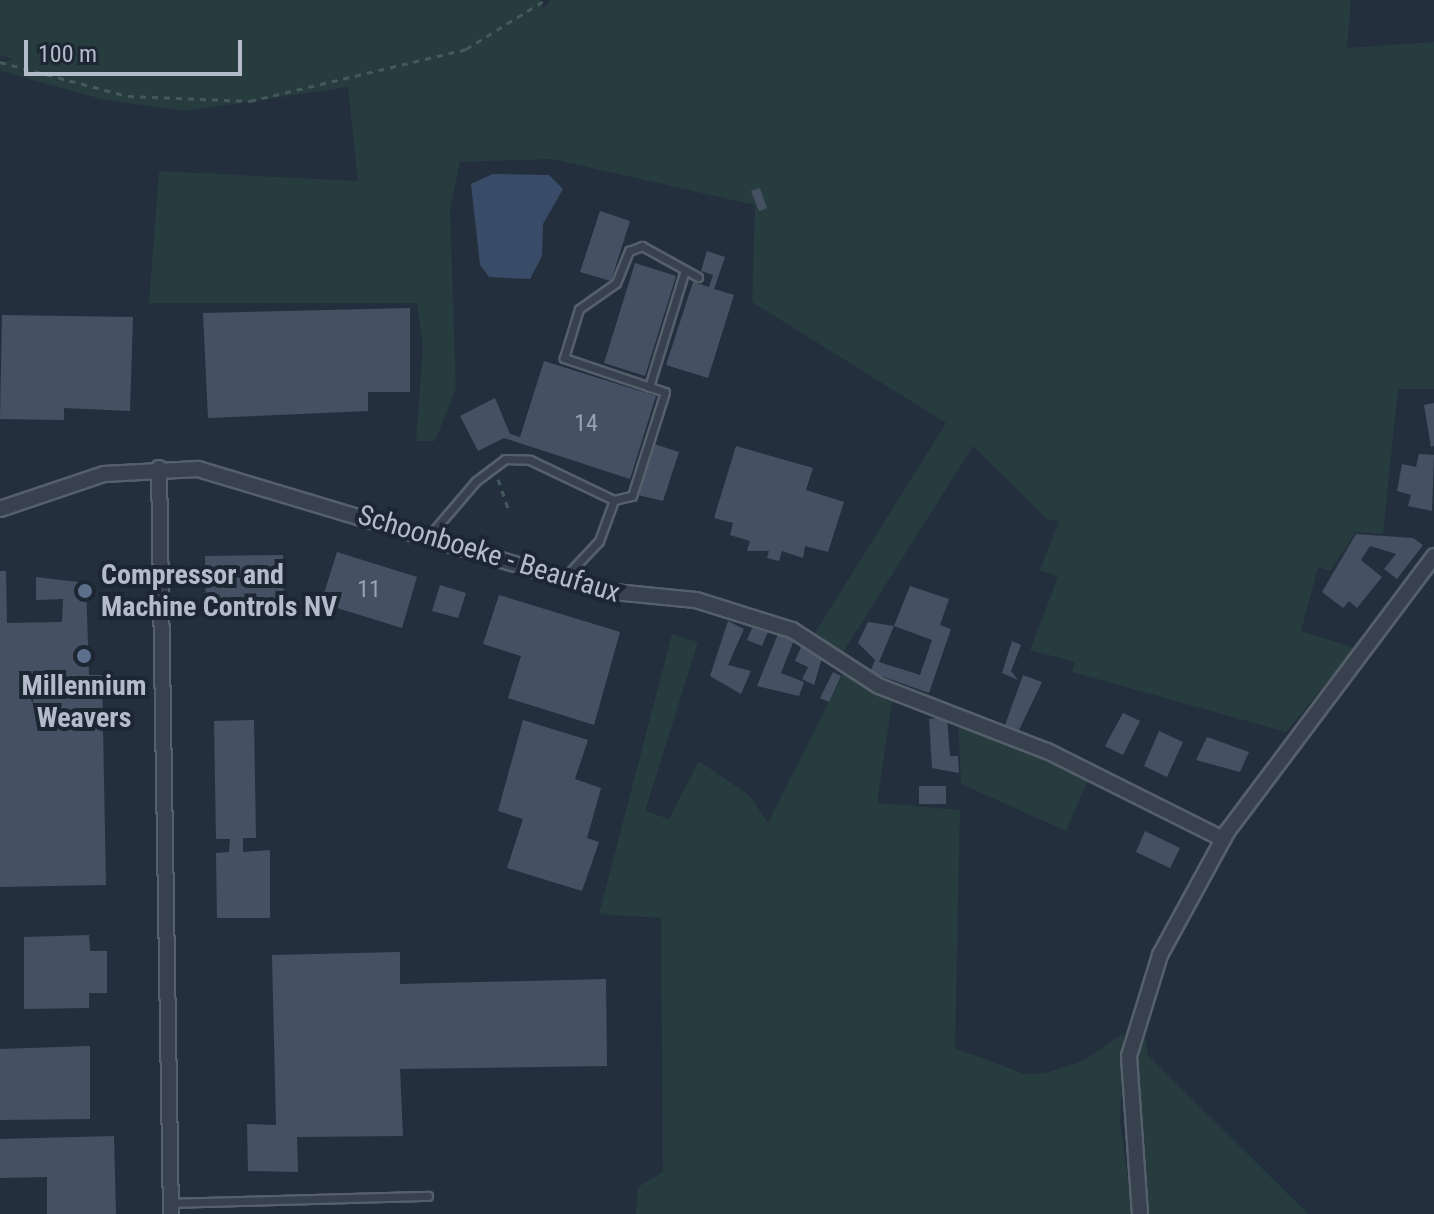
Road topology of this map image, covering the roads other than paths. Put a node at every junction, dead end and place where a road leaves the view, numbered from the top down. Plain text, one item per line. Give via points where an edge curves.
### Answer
1 (684, 273) junction
2 (698, 277) dead end
3 (649, 387) junction
4 (159, 468) junction
5 (614, 500) junction
6 (0, 509) edge
7 (429, 536) junction
8 (1434, 556) edge
9 (564, 578) junction
10 (1223, 839) junction
11 (428, 1196) dead end
12 (170, 1208) edge
13 (1140, 1214) edge

1 - 2 lane
1 - 3 lane
1 - 3 lane via 642,246 629,251 616,283 579,309 564,358
3 - 5 lane via 665,392 632,496
4 - 6 street, Schoonboeke - Beaufaux via 104,474
4 - 7 street, Schoonboeke - Beaufaux via 225,474
4 - 12 street
5 - 7 lane via 530,460 505,459
5 - 9 lane via 599,541
7 - 9 street, Schoonboeke - Beaufaux
8 - 10 street
9 - 10 street, Schoonboeke - Beaufaux via 637,598 696,600 792,630 879,686 1047,751
10 - 13 street via 1160,955 1131,1038 1128,1117
11 - 12 lane

